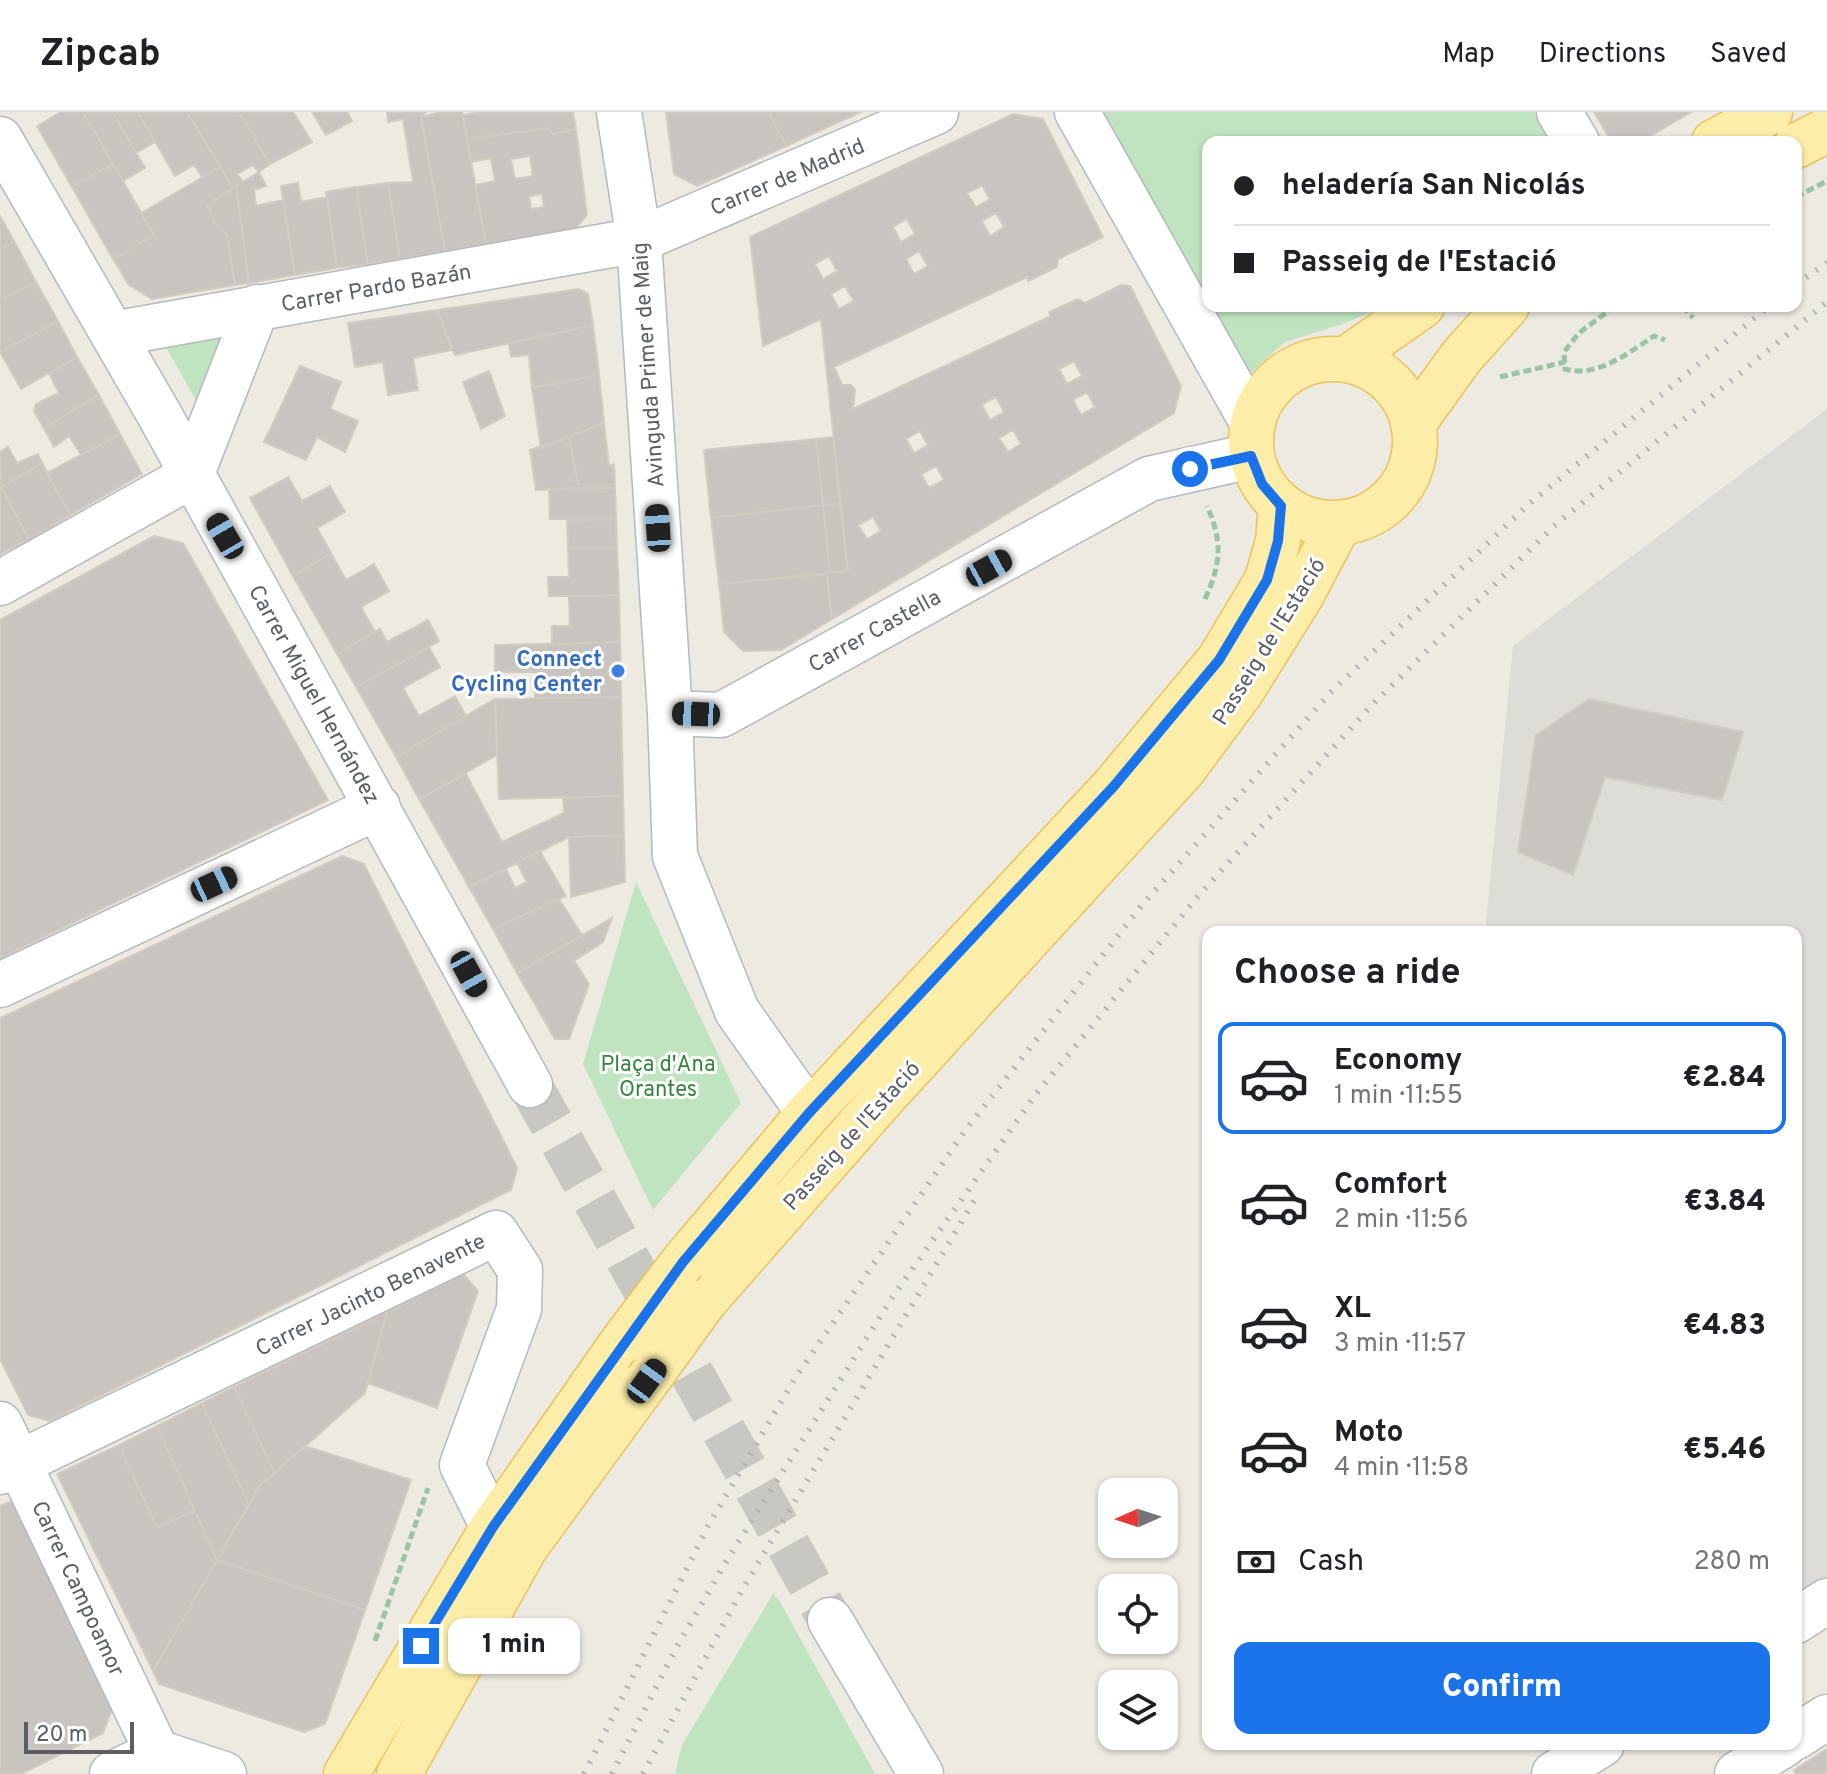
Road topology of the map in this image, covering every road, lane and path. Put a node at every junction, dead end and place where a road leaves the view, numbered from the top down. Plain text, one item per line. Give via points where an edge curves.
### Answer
1 (619, 112) edge
2 (936, 112) edge
3 (1077, 112) edge
4 (1559, 112) edge
5 (1770, 112) edge
6 (1827, 130) edge
7 (1573, 136) edge
8 (1725, 136) edge
9 (0, 139) edge
10 (1802, 143) edge
11 (1827, 181) edge
12 (1802, 194) edge
13 (639, 240) junction
14 (257, 307) junction
15 (1413, 312) edge
16 (1502, 312) edge
17 (1607, 312) edge
18 (1688, 312) edge
19 (1693, 318) dead end
20 (113, 334) junction
21 (1665, 340) dead end
22 (1346, 359) junction
23 (1413, 424) junction
24 (1252, 439) junction
25 (191, 476) junction
26 (1281, 506) junction
27 (1339, 524) junction
28 (0, 583) edge
29 (670, 713) junction
30 (378, 807) junction
31 (0, 985) edge
32 (530, 1085) tunnel mouth
33 (809, 1113) junction
34 (0, 1424) edge
35 (10, 1468) edge
36 (493, 1527) junction
37 (1827, 1601) edge
38 (1802, 1617) edge
39 (830, 1620) tunnel mouth
40 (1827, 1717) edge
41 (1802, 1733) edge
42 (1592, 1750) edge
43 (1775, 1750) edge
44 (157, 1752) junction
45 (112, 1774) edge
46 (224, 1774) edge
47 (346, 1774) edge
48 (399, 1774) edge
49 (921, 1774) edge
50 (1554, 1774) edge
51 (1737, 1774) edge

1 - 13 street, Avinguda Primer de Maig
2 - 13 street, Carrer de Madrid
3 - 24 street
4 - 7 street
5 - 8 main road
6 - 10 main road
9 - 20 street, Carrer Miguel Hernández
11 - 12 path
13 - 14 street, Carrer Pardo Bazán
13 - 29 street, Avinguda Primer de Maig
14 - 20 street, Carrer Pardo Bazán
14 - 25 street
15 - 22 main road
16 - 23 main road
17 - 21 path via 1564,352 1565,369 1582,374 1654,336
18 - 19 path
20 - 25 street, Carrer Miguel Hernández
22 - 23 main road via 1390,382
22 - 24 main road via 1305,363 1287,372 1259,402
23 - 27 main road via 1410,471 1398,491 1382,508
24 - 26 main road via 1262,484
24 - 29 street, Carrer Castella via 1149,479 721,715
25 - 28 street
25 - 30 street, Carrer Miguel Hernández
26 - 27 main road via 1308,520
26 - 33 main road, Passeig de l'Estació via 1267,580 1219,660 1114,786
27 - 48 main road, Passeig de l'Estació, bridge via 1256,668 1183,770 704,1302 525,1548
29 - 33 street, Avinguda Primer de Maig via 675,856 737,1011
30 - 31 street
30 - 32 street, Carrer Miguel Hernández
33 - 36 main road, Passeig de l'Estació, bridge via 683,1262
34 - 35 street, Carrer Campoamor
35 - 36 street, Carrer Jacinto Benavente via 496,1233 520,1270 519,1309 462,1465
35 - 44 street, Carrer Campoamor
36 - 47 main road, Passeig de l'Estació
37 - 38 street
39 - 49 street
40 - 41 street
42 - 50 street
43 - 51 street
44 - 45 street
44 - 46 street

